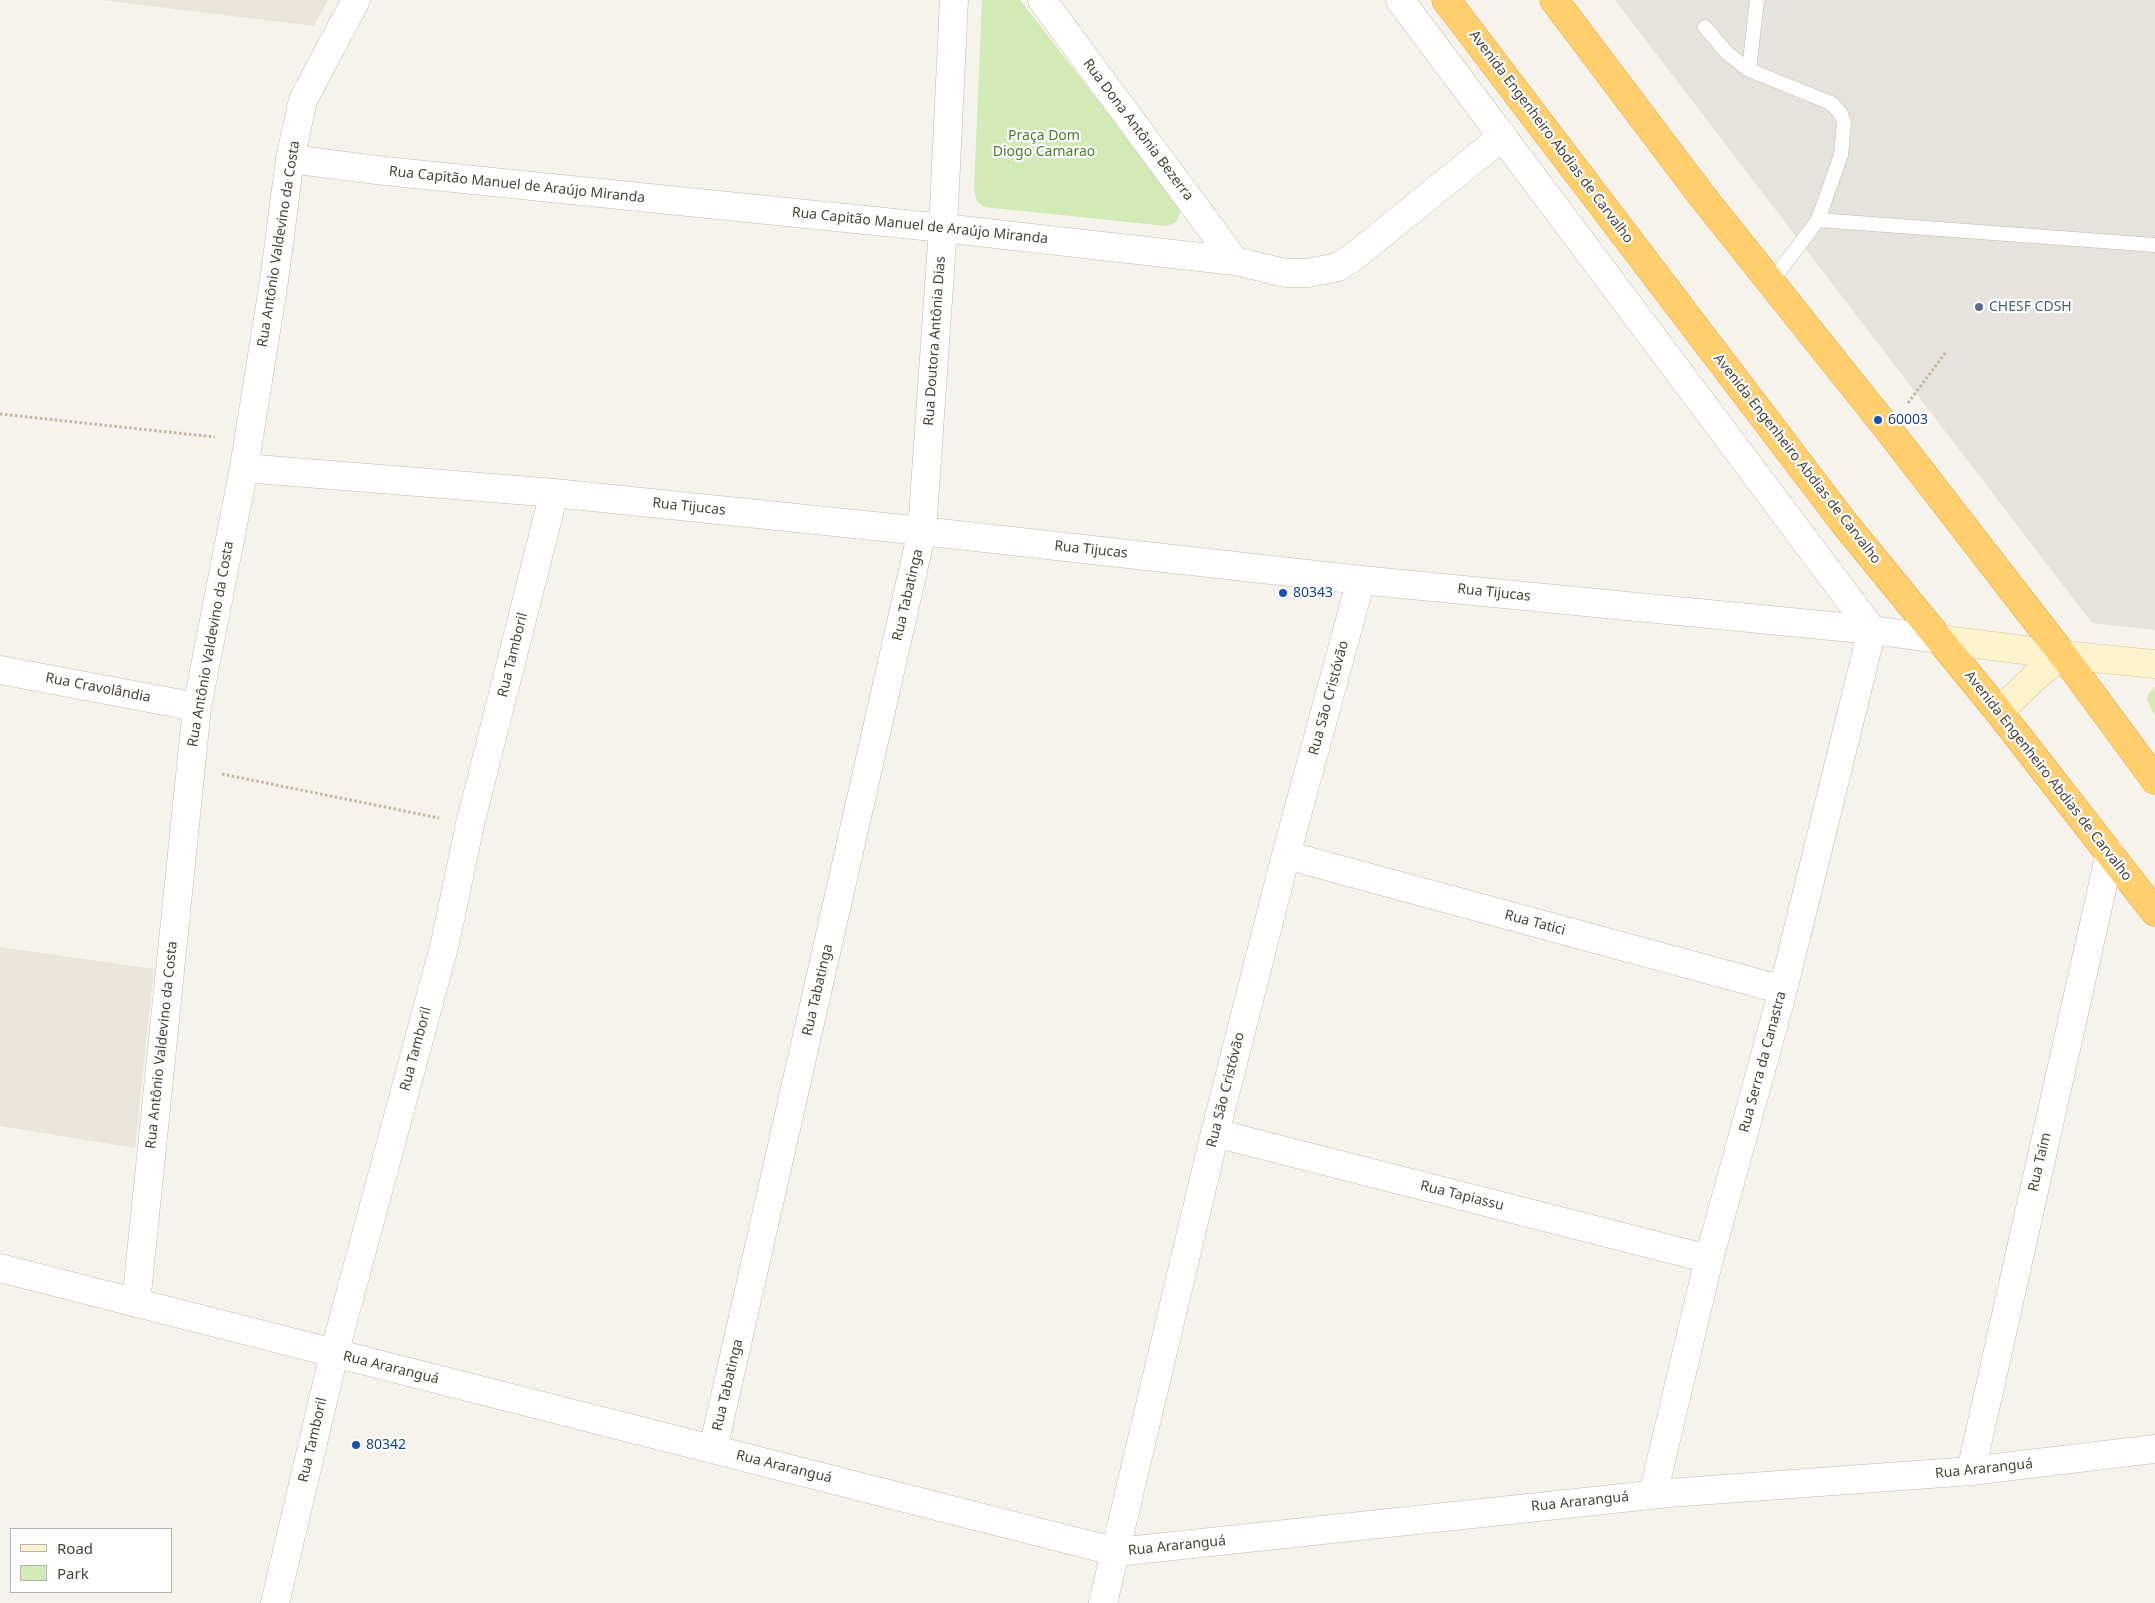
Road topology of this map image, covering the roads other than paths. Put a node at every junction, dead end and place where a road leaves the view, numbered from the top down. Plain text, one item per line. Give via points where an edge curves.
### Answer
1 (356, 0) edge
2 (954, 0) edge
3 (1042, 0) edge
4 (1400, 0) edge
5 (1446, 0) edge
6 (1554, 0) edge
7 (1758, 0) edge
8 (1705, 27) dead end
9 (1749, 70) junction
10 (1504, 136) junction
11 (290, 159) junction
12 (1818, 220) junction
13 (943, 228) junction
14 (2155, 245) edge
15 (1235, 261) junction
16 (1771, 282) junction
17 (244, 468) junction
18 (554, 493) junction
19 (922, 531) junction
20 (1361, 580) junction
21 (1872, 630) junction
22 (1938, 639) junction
23 (2062, 655) junction
24 (2155, 664) edge
25 (0, 670) edge
26 (197, 707) junction
27 (1999, 712) junction
28 (2155, 780) edge
29 (2110, 853) junction
30 (1286, 855) junction
31 (2155, 912) edge
32 (1783, 990) junction
33 (1215, 1133) junction
34 (1709, 1259) junction
35 (0, 1268) edge
36 (136, 1304) junction
37 (334, 1354) junction
38 (713, 1448) junction
39 (2155, 1449) edge
40 (1970, 1471) junction
41 (1653, 1494) junction
42 (1117, 1552) junction
43 (275, 1603) edge
44 (1103, 1603) edge

1 - 11 street, Rua Antônio Valdevino da Costa via 303,100
2 - 13 street, Rua Doutora Antônia Dias
3 - 15 street, Rua Dona Antônia Bezerra
4 - 10 street
5 - 22 highway, Avenida Engenheiro Abdias de Carvalho via 1845,524
6 - 16 highway
7 - 9 lane
8 - 9 lane via 1727,53
9 - 12 lane via 1830,103 1841,114 1844,123 1841,155
10 - 15 street, Rua Capitão Manuel de Araújo Miranda via 1338,267 1308,273 1286,273
10 - 21 street
11 - 13 street, Rua Capitão Manuel de Araújo Miranda
11 - 17 street, Rua Antônio Valdevino da Costa
12 - 14 lane
12 - 16 lane
13 - 15 street, Rua Capitão Manuel de Araújo Miranda
13 - 19 street, Rua Doutora Antônia Dias
16 - 23 highway
17 - 18 street, Rua Tijucas
17 - 26 street, Rua Antônio Valdevino da Costa
18 - 19 street, Rua Tijucas
18 - 37 street, Rua Tamboril via 470,824 444,943
19 - 20 street, Rua Tijucas
19 - 38 street, Rua Tabatinga
20 - 21 street, Rua Tijucas
20 - 30 street, Rua São Cristóvão
21 - 22 street, Rua Tijucas
21 - 32 street, Rua Serra da Canastra
22 - 23 street
22 - 27 highway, Avenida Engenheiro Abdias de Carvalho
23 - 24 street
23 - 27 street
23 - 28 highway
25 - 26 street, Rua Cravolândia
26 - 36 street, Rua Antônio Valdevino da Costa
27 - 29 highway, Avenida Engenheiro Abdias de Carvalho
29 - 31 highway, Avenida Engenheiro Abdias de Carvalho
29 - 40 street, Rua Taím
30 - 32 street, Rua Tatici
30 - 33 street, Rua São Cristóvão
32 - 34 street, Rua Serra da Canastra
33 - 34 street, Rua Tapiassu
33 - 42 street, Rua São Cristóvão
34 - 41 street, Rua Serra da Canastra
35 - 36 street, Rua Araranguá
36 - 37 street, Rua Araranguá
37 - 38 street, Rua Araranguá
37 - 43 street, Rua Tamboril
38 - 42 street, Rua Araranguá
39 - 40 street, Rua Araranguá
40 - 41 street, Rua Araranguá
41 - 42 street, Rua Araranguá
42 - 44 street, Rua São Cristóvão

